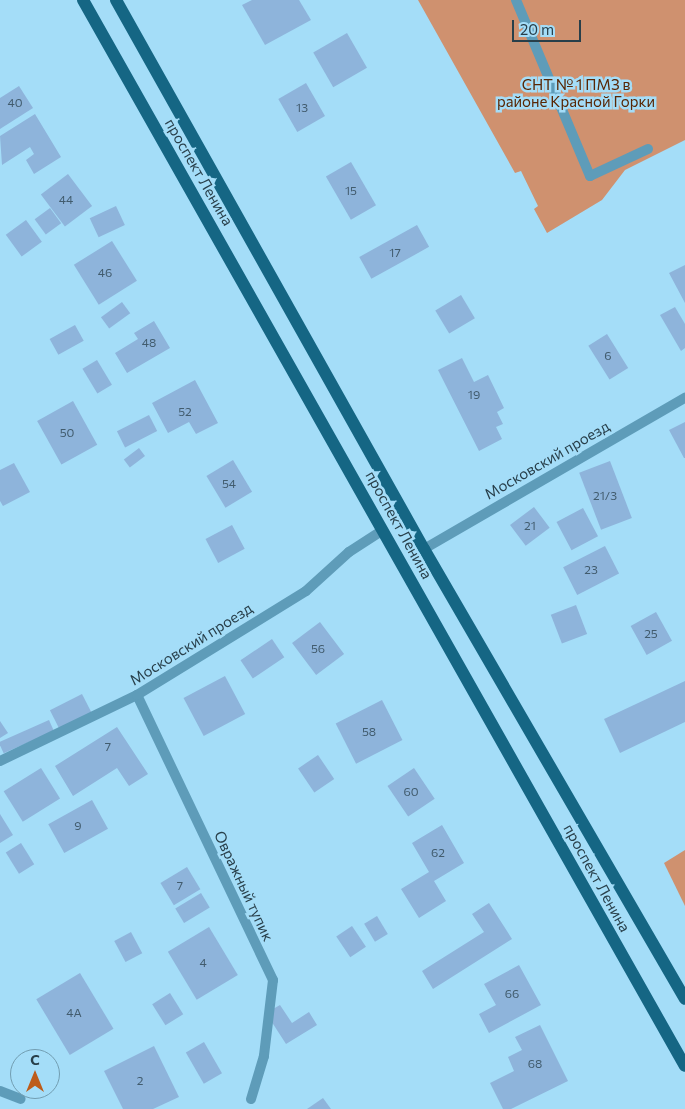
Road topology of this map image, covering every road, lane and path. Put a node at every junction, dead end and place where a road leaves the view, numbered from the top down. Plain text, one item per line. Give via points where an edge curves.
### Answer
1 (82, 0) edge
2 (116, 0) edge
3 (516, 0) edge
4 (648, 148) dead end
5 (685, 398) edge
6 (383, 530) junction
7 (424, 548) junction
8 (137, 696) junction
9 (0, 761) edge
10 (685, 999) edge
11 (685, 1066) edge
12 (251, 1099) dead end

1 - 6 main road, проспект Ленина
2 - 7 main road, проспект Ленина
3 - 4 street via 590,176
5 - 7 street, Московский проезд
6 - 8 street, Московский проезд via 349,552 306,591
6 - 11 main road, проспект Ленина
7 - 10 main road, проспект Ленина
8 - 9 street, Московский проезд
8 - 12 street, Овражный тупик via 273,980 264,1056

